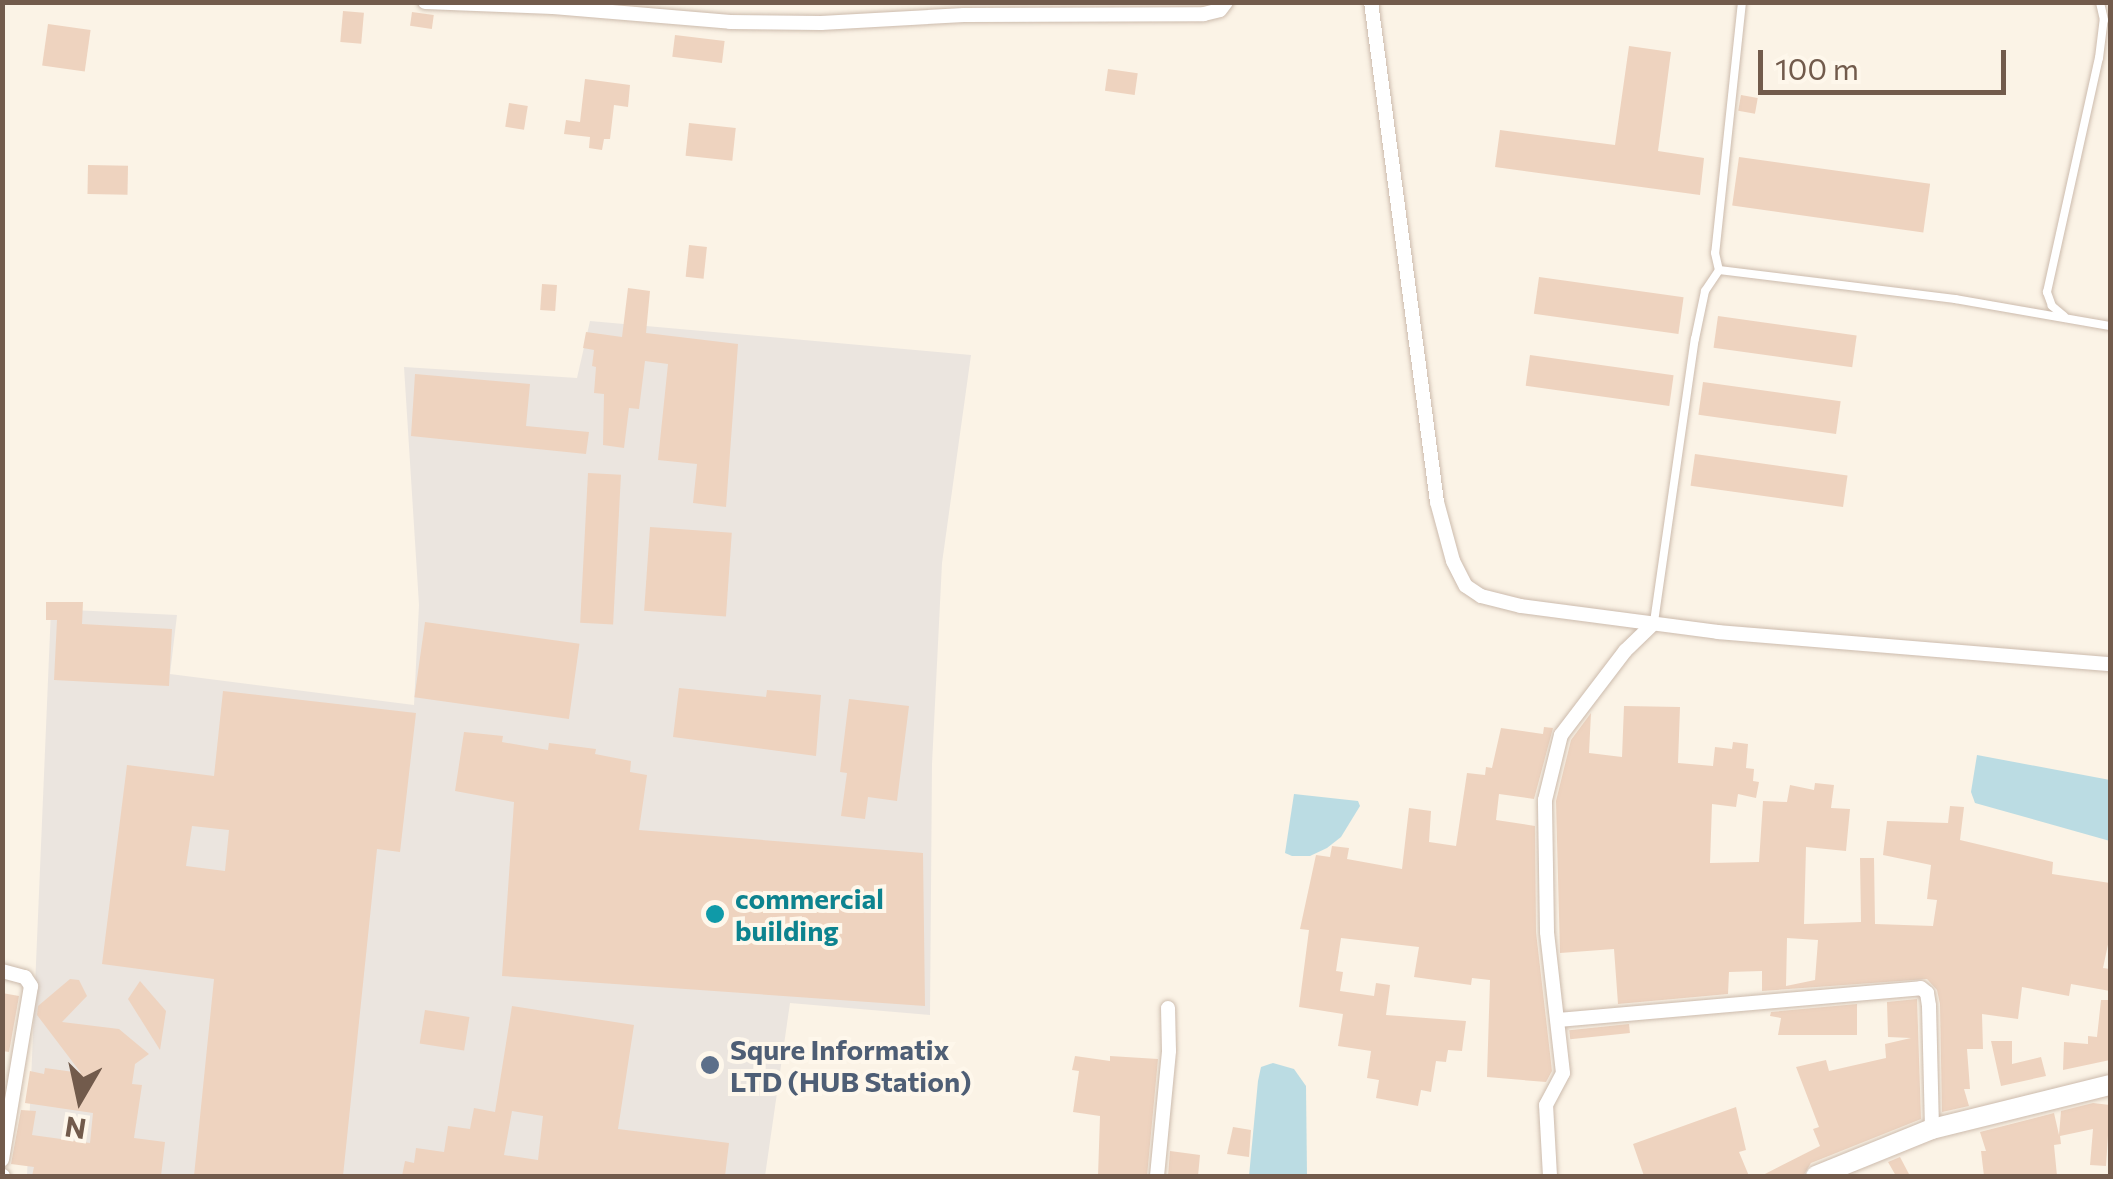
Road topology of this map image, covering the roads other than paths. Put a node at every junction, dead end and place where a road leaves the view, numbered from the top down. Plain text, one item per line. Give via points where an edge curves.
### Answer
1 (424, 2) edge
2 (1226, 2) edge
3 (1371, 2) edge
4 (1742, 2) edge
5 (2100, 2) edge
6 (1719, 270) junction
7 (2072, 321) junction
8 (2110, 326) edge
9 (1654, 623) junction
10 (2110, 664) edge
11 (2, 972) edge
12 (1168, 1008) dead end
13 (1558, 1020) junction
14 (2110, 1085) edge
15 (1932, 1129) junction
16 (2, 1160) edge
17 (1158, 1176) edge
18 (1550, 1176) edge
19 (1816, 1176) edge

1 - 2 street via 821,23 1204,14
3 - 9 street via 1437,502 1452,561 1466,586 1481,596
4 - 6 lane via 1716,235
5 - 7 lane via 2099,58 2046,292
6 - 7 lane via 1955,299
6 - 9 lane via 1705,292 1695,340
7 - 8 lane
9 - 10 street
9 - 13 street via 1625,650 1561,735 1552,768 1544,875
11 - 16 street via 24,976 31,986
12 - 17 street
13 - 15 street via 1921,988 1928,996
13 - 18 street via 1563,1073 1546,1106
14 - 15 street
15 - 19 street

